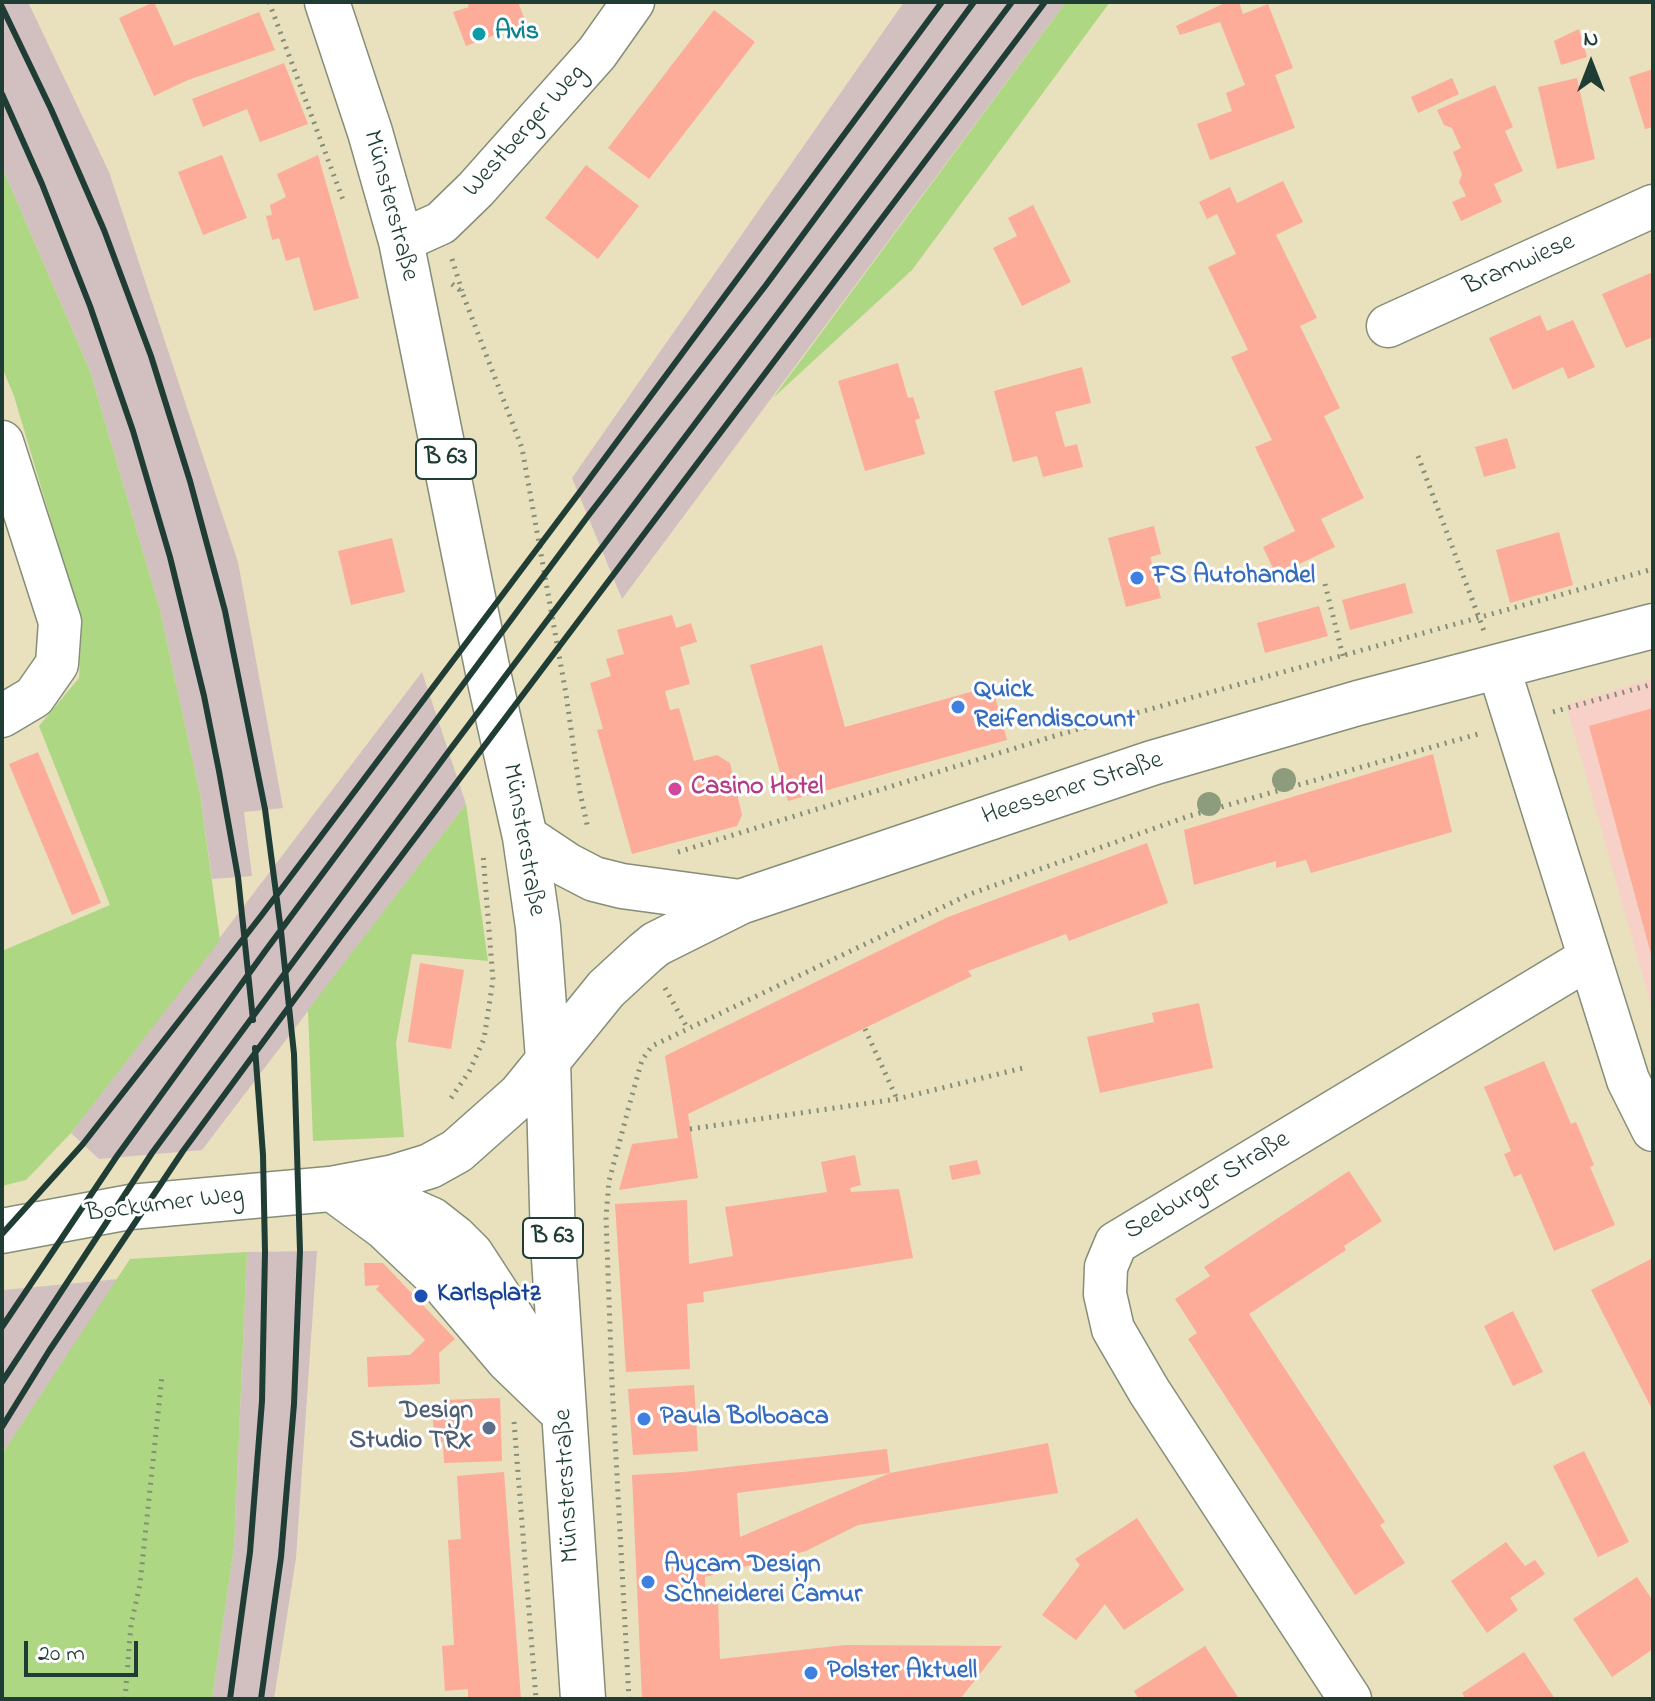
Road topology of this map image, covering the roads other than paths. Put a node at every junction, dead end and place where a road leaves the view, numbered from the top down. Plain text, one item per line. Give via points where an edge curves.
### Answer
1 (327, 2) edge
2 (633, 2) edge
3 (1653, 206) edge
4 (401, 241) junction
5 (1388, 326) dead end
6 (2, 442) edge
7 (1653, 626) edge
8 (1498, 666) junction
9 (2, 716) edge
10 (525, 837) junction
11 (740, 902) junction
12 (1589, 958) junction
13 (548, 1059) junction
14 (1653, 1130) edge
15 (330, 1189) junction
16 (2, 1231) edge
17 (565, 1416) junction
18 (583, 1699) edge
19 (1350, 1699) edge

1 - 4 main road, Münsterstraße / B 63
2 - 4 street, Westberger Weg via 597,53 476,189 441,223
3 - 5 street, Bramwiese
4 - 10 main road, Münsterstraße / B 63
6 - 9 street via 60,622 57,664 34,697
7 - 8 main road, Heessener Straße
8 - 11 main road, Heessener Straße via 1127,771
8 - 12 street
10 - 11 main road via 594,879
10 - 13 main road, Münsterstraße / B 63
11 - 13 main road, Heessener Straße via 656,944 606,989
12 - 14 street via 1628,1080
12 - 19 street, Seeburger Straße via 1116,1243 1106,1267 1105,1294 1113,1329
13 - 15 main road, Bockumer Weg via 520,1095 457,1151 430,1166
13 - 17 main road, Münsterstraße / B 63
15 - 16 main road, Bockumer Weg via 130,1207
15 - 17 main road, Bockumer Weg via 398,1205 432,1220 455,1238 471,1254 535,1355
17 - 18 main road, Münsterstraße / B 63

